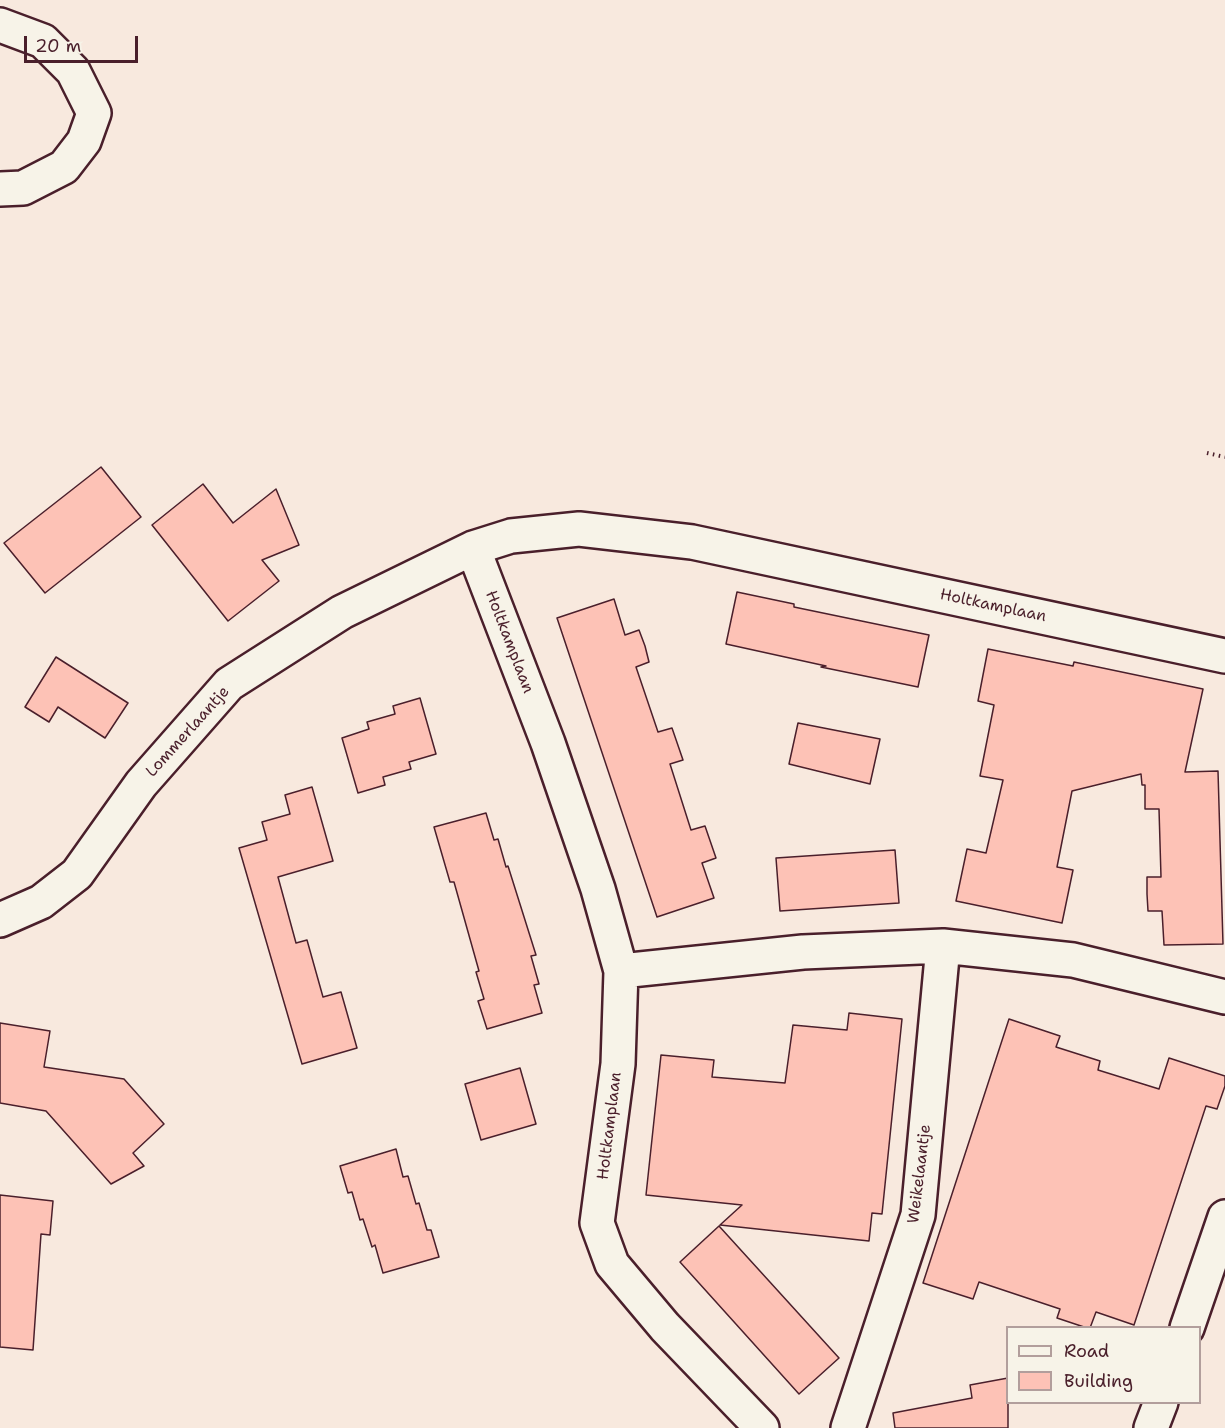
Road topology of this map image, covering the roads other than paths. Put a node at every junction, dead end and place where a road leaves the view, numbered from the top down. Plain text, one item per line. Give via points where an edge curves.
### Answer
1 (0, 25) edge
2 (0, 189) edge
3 (473, 548) junction
4 (1225, 656) edge
5 (0, 920) edge
6 (943, 946) junction
7 (621, 971) junction
8 (1225, 997) edge
9 (1225, 1217) edge
10 (1188, 1326) edge
11 (1160, 1404) edge
12 (762, 1428) edge
13 (848, 1428) edge
14 (1151, 1428) edge

1 - 2 street via 43,41 73,71 94,113 84,141 64,167 23,188
3 - 4 street, Holtkamplaan via 511,536 579,530 692,542
3 - 5 street, Lommerlaantje via 342,612 230,684 141,784 77,874 41,902
3 - 7 street, Holtkamplaan via 548,743 598,889
6 - 7 street via 802,951
6 - 8 street via 1073,960
6 - 13 street, Weikelaantje via 918,1215
7 - 12 street, Holtkamplaan via 618,1064 597,1223 612,1264 665,1327
9 - 10 street
11 - 14 street

